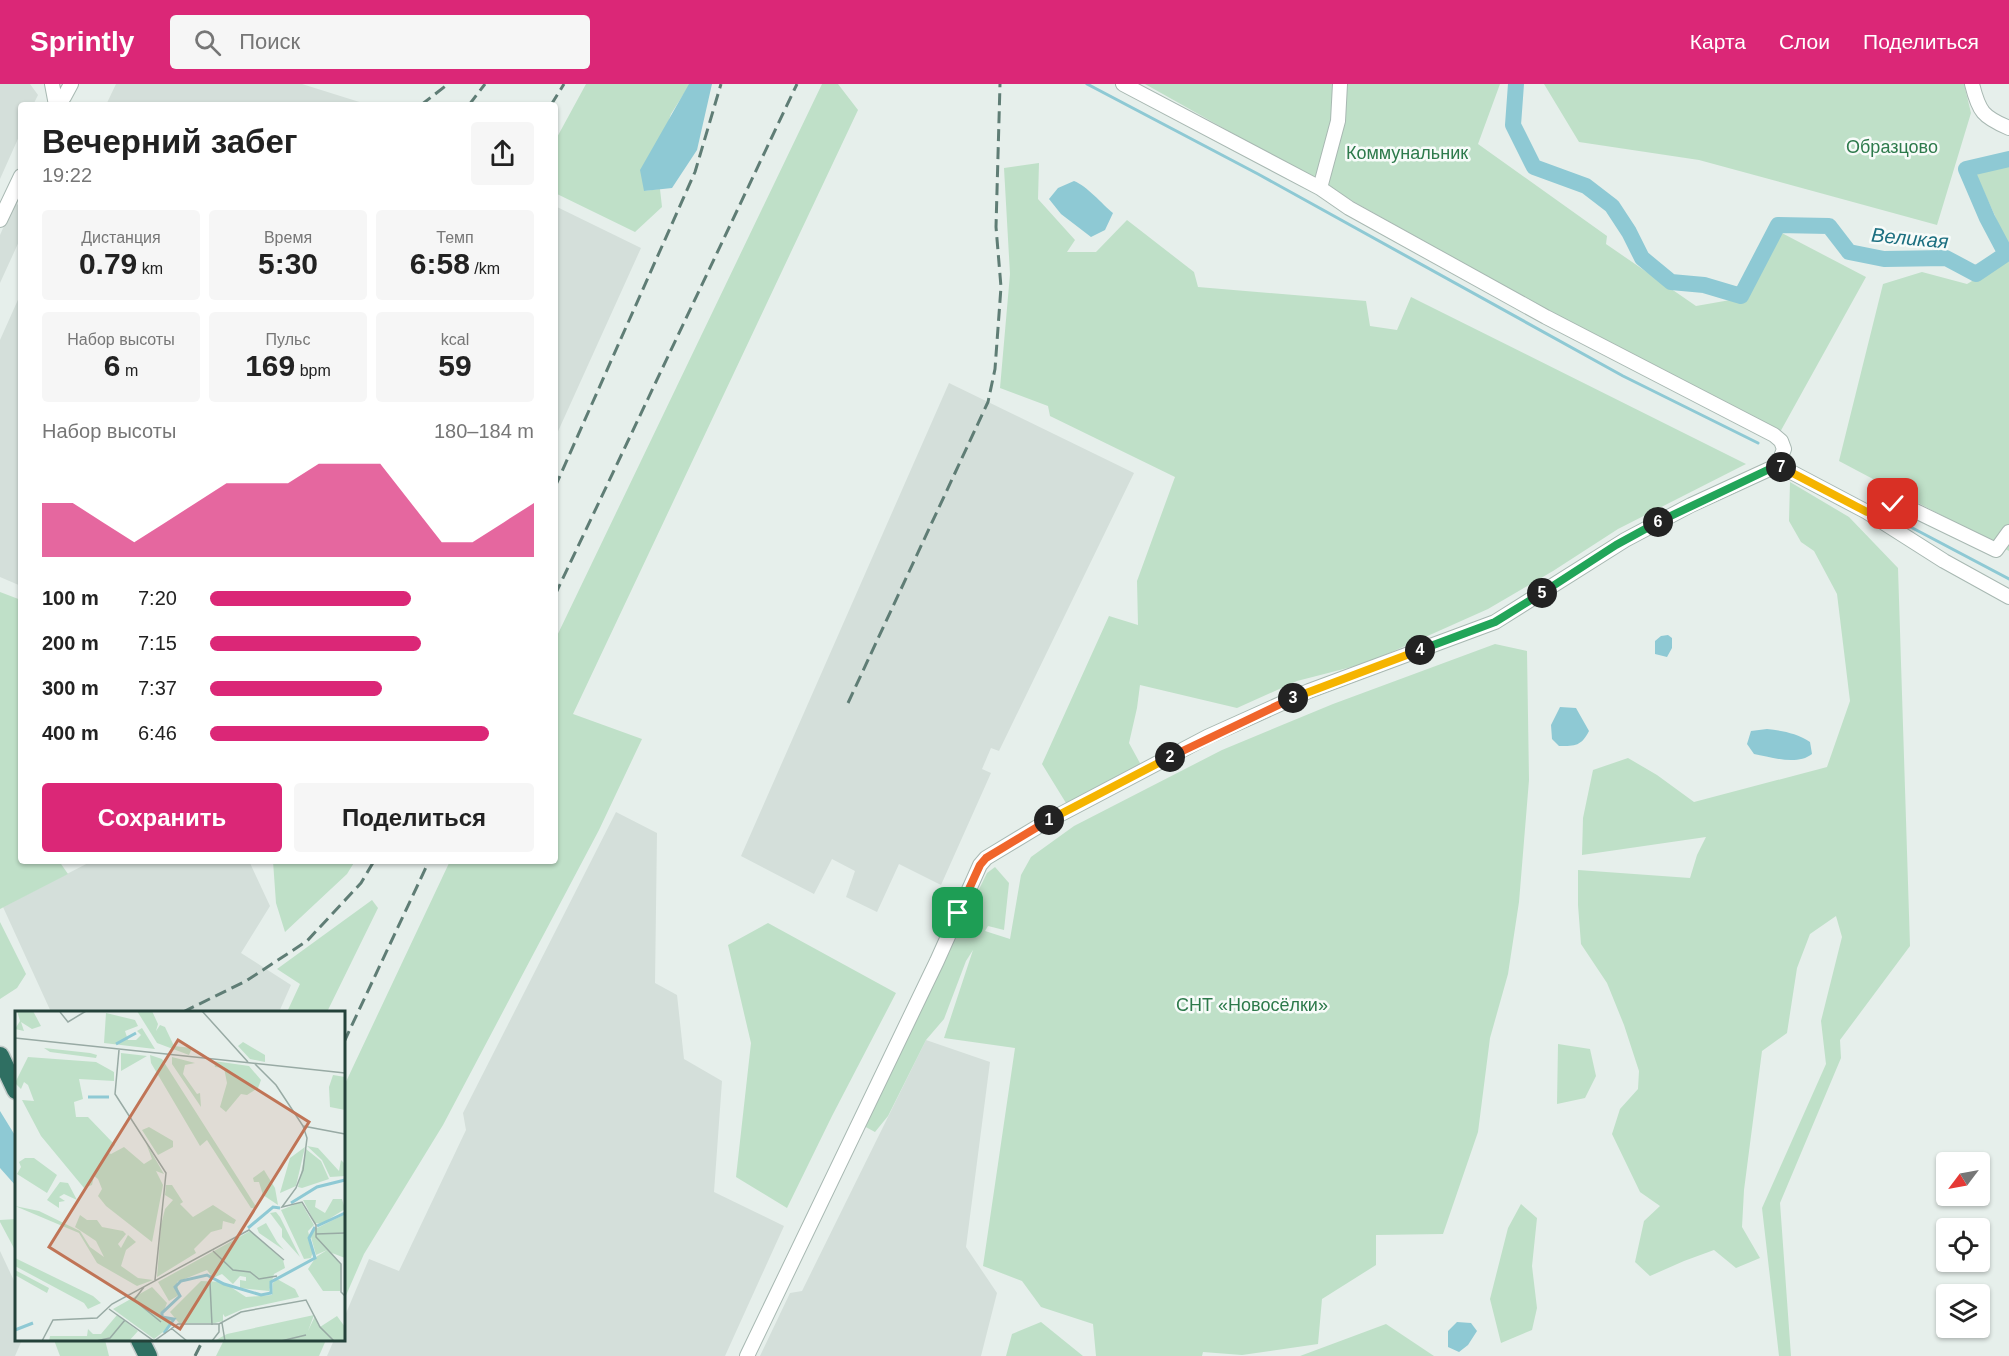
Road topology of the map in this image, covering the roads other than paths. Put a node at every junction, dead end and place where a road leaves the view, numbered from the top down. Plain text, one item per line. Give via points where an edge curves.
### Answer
1 (52, 84) edge
2 (71, 84) edge
3 (1123, 84) edge
4 (1340, 84) edge
5 (1972, 84) edge
6 (56, 102) edge
7 (58, 102) edge
8 (2009, 128) edge
9 (18, 182) edge
10 (1320, 188) junction
11 (0, 220) edge
12 (1778, 465) junction
13 (1867, 512) junction
14 (2009, 532) edge
15 (2009, 597) edge
16 (0, 1056) edge
17 (15, 1088) edge
18 (140, 1341) edge
19 (148, 1356) edge
20 (747, 1356) edge

1 - 6 street
2 - 7 street
3 - 10 street
4 - 10 street via 1338,122
5 - 8 street via 1981,112
9 - 11 street
10 - 12 street via 1546,317 1774,435 1784,449
12 - 13 street
12 - 20 street via 1625,540 1495,622 1309,691 1207,737 986,858
13 - 14 street via 1901,504 1996,550
13 - 15 street
16 - 17 highway
18 - 19 highway

